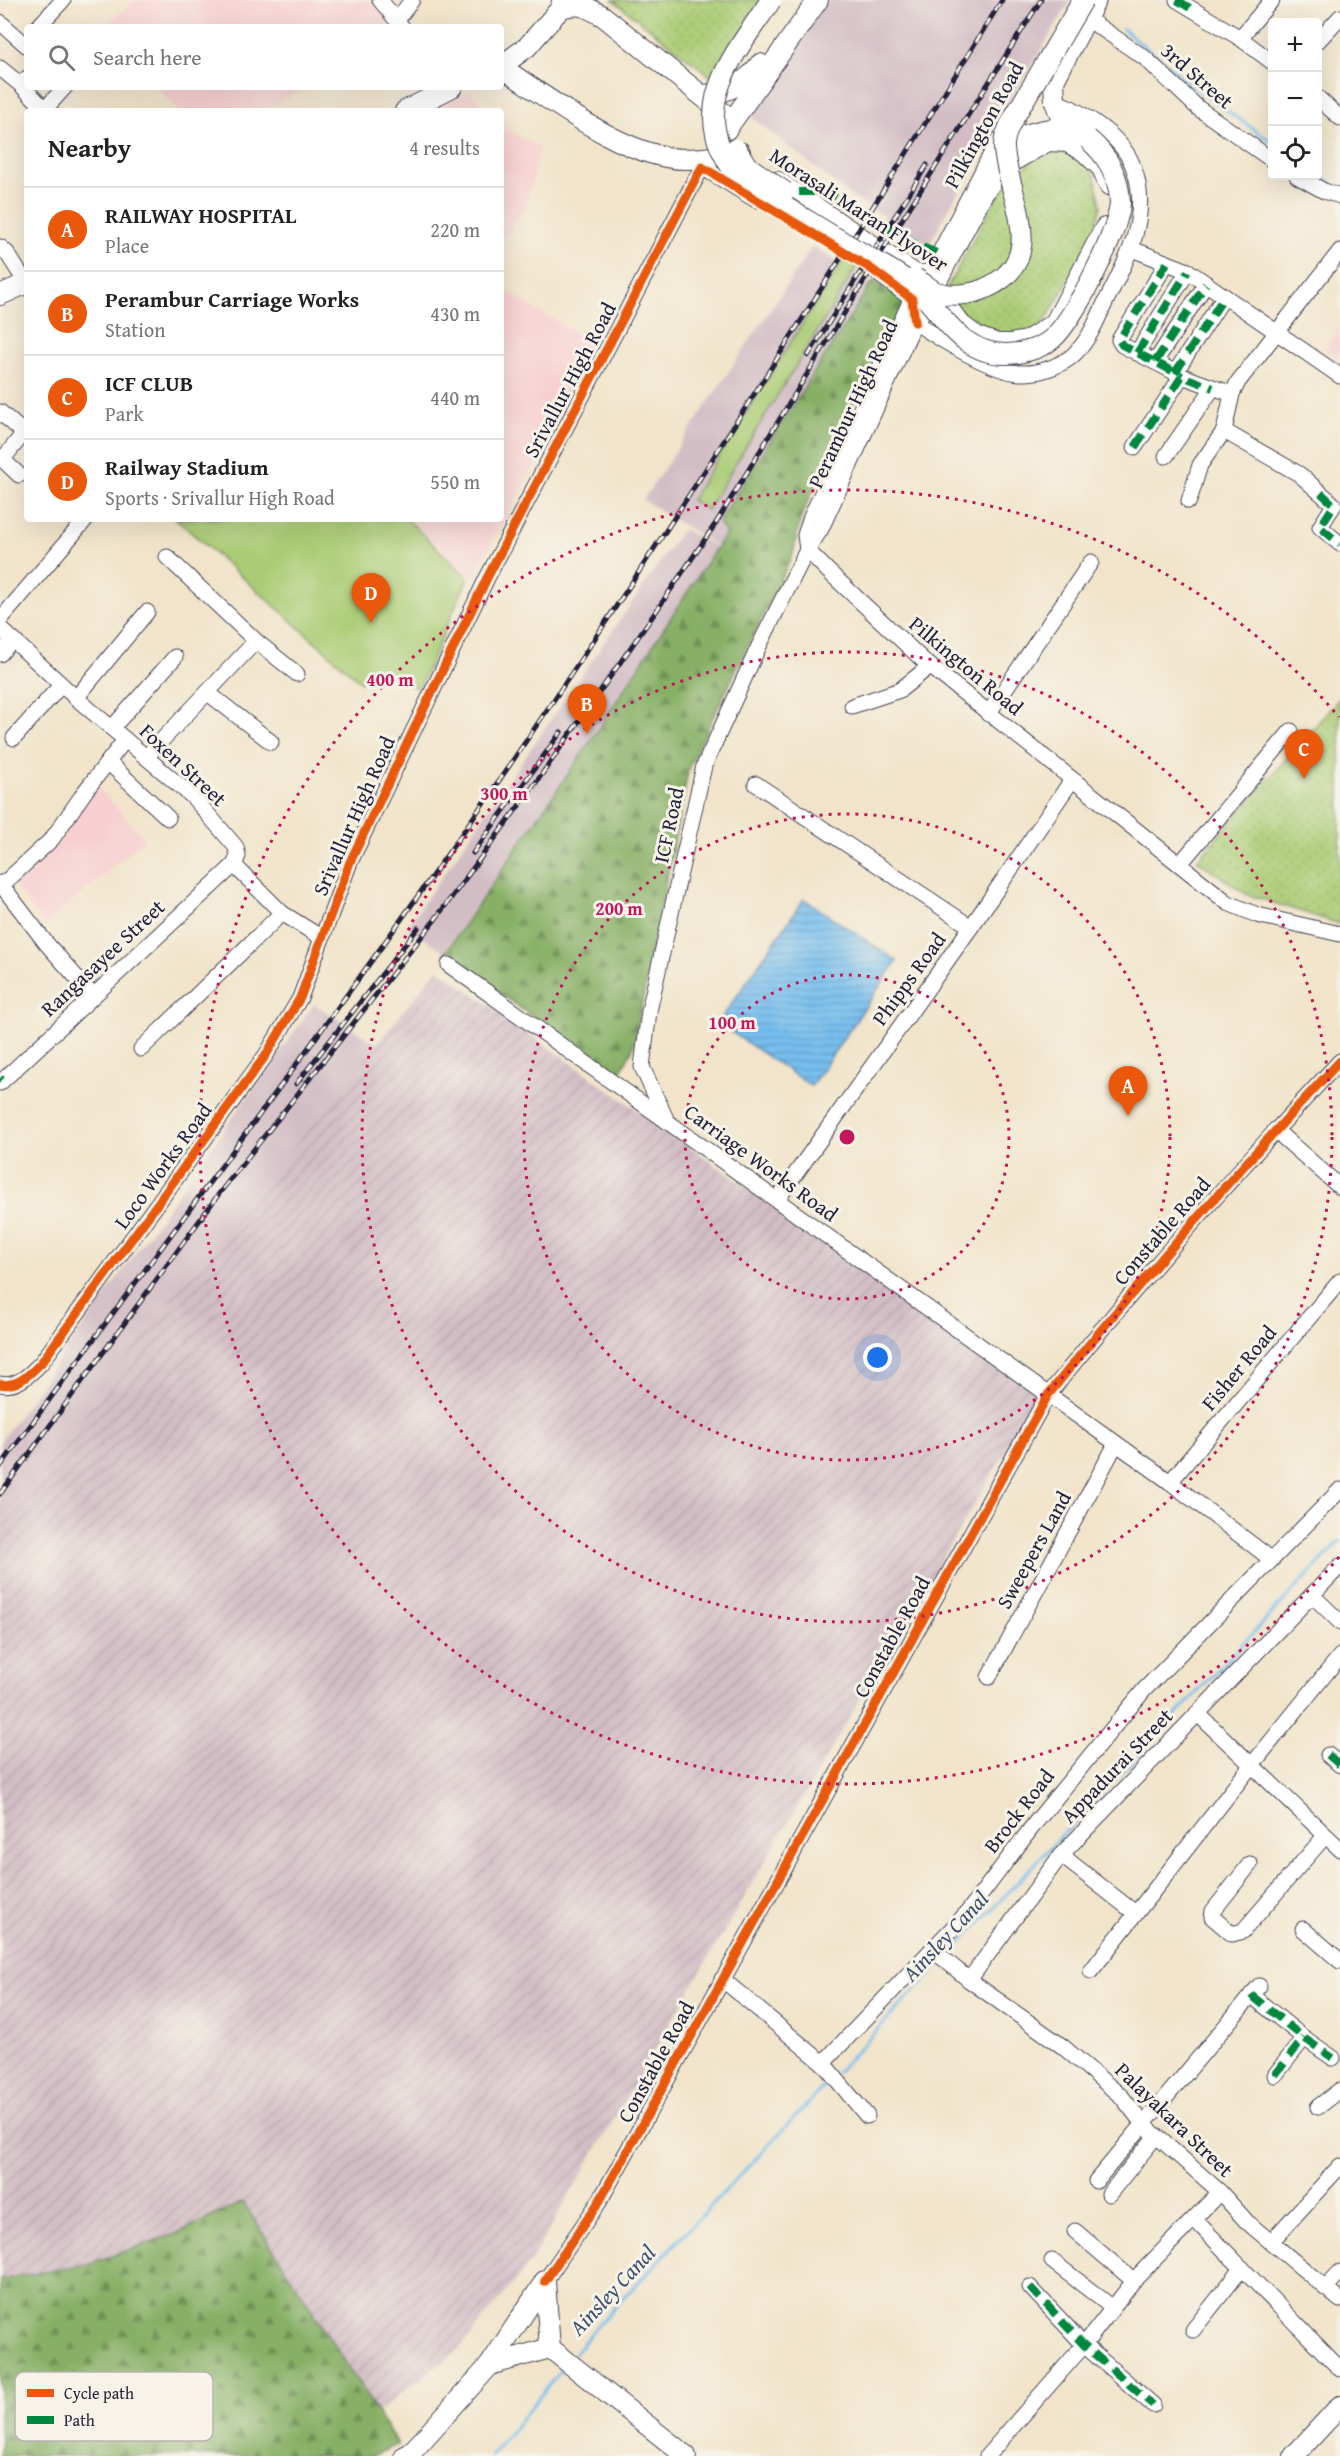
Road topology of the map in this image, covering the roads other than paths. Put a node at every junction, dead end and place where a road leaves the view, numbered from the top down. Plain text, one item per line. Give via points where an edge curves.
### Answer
1 (63, 0) edge
2 (380, 0) edge
3 (412, 0) edge
4 (771, 0) edge
5 (786, 0) edge
6 (805, 0) edge
7 (818, 0) edge
8 (1076, 0) edge
9 (1083, 0) edge
10 (1096, 0) edge
11 (1177, 0) edge
12 (1272, 0) edge
13 (562, 4) edge
14 (1200, 5) edge
15 (599, 8) edge
16 (1340, 17) edge
17 (0, 22) edge
18 (41, 24) edge
19 (399, 24) edge
20 (1095, 24) dead end
21 (1322, 36) edge
22 (1240, 38) junction
23 (24, 40) edge
24 (1268, 59) edge
25 (504, 65) edge
26 (0, 68) edge
27 (504, 69) edge
28 (24, 81) edge
29 (1029, 85) junction
30 (31, 90) edge
31 (62, 90) edge
32 (442, 90) edge
33 (701, 95) junction
34 (1054, 102) junction
35 (1322, 102) edge
36 (44, 108) edge
37 (48, 108) edge
38 (410, 108) edge
39 (1340, 118) edge
40 (726, 120) junction
41 (1079, 138) junction
42 (993, 149) junction
43 (744, 151) junction
44 (1268, 157) edge
45 (705, 162) junction
46 (1304, 180) edge
47 (1340, 195) edge
48 (0, 247) edge
49 (1132, 249) junction
50 (1340, 251) edge
51 (1167, 263) junction
52 (1188, 271) junction
53 (24, 278) edge
54 (24, 284) edge
55 (1206, 284) junction
56 (935, 291) junction
57 (0, 295) edge
58 (1224, 297) junction
59 (912, 299) junction
60 (915, 322) junction
61 (1275, 332) junction
62 (1137, 353) junction
63 (1155, 362) junction
64 (1178, 374) junction
65 (1340, 376) edge
66 (1213, 388) junction
67 (1232, 394) junction
68 (2, 419) edge
69 (1224, 431) junction
70 (1135, 447) dead end
71 (1166, 456) dead end
72 (1, 458) edge
73 (19, 475) dead end
74 (1189, 501) dead end
75 (83, 522) edge
76 (1340, 544) edge
77 (807, 549) junction
78 (167, 557) dead end
79 (1091, 562) dead end
80 (147, 612) dead end
81 (0, 620) edge
82 (0, 628) edge
83 (13, 640) junction
84 (256, 641) junction
85 (0, 654) edge
86 (174, 657) dead end
87 (930, 666) junction
88 (297, 674) dead end
89 (61, 685) junction
90 (208, 693) junction
91 (76, 698) junction
92 (852, 706) dead end
93 (988, 714) junction
94 (112, 728) junction
95 (1292, 731) dead end
96 (14, 738) dead end
97 (125, 740) junction
98 (271, 742) dead end
99 (146, 757) junction
100 (108, 762) junction
101 (756, 784) dead end
102 (1076, 784) junction
103 (168, 818) dead end
104 (1180, 864) junction
105 (234, 865) junction
106 (1, 885) edge
107 (282, 913) junction
108 (971, 927) junction
109 (1340, 934) edge
110 (322, 938) junction
111 (449, 965) dead end
112 (93, 996) junction
113 (141, 1049) dead end
114 (1340, 1061) edge
115 (1, 1080) edge
116 (669, 1123) junction
117 (1275, 1130) junction
118 (1340, 1186) edge
119 (780, 1203) junction
120 (1340, 1281) edge
121 (0, 1384) edge
122 (1048, 1395) junction
123 (1116, 1444) junction
124 (1170, 1482) junction
125 (1340, 1490) edge
126 (1271, 1559) junction
127 (1340, 1566) edge
128 (1312, 1595) junction
129 (1340, 1622) edge
130 (1340, 1656) edge
131 (989, 1677) dead end
132 (1197, 1713) junction
133 (1251, 1766) junction
134 (1325, 1836) junction
135 (1340, 1849) edge
136 (1061, 1855) junction
137 (1250, 1864) dead end
138 (1135, 1913) junction
139 (1303, 1929) dead end
140 (933, 1949) junction
141 (1340, 1961) edge
142 (1090, 1971) dead end
143 (722, 1979) junction
144 (969, 1980) junction
145 (1304, 2038) junction
146 (1333, 2058) dead end
147 (830, 2072) junction
148 (1275, 2075) dead end
149 (1338, 2097) edge
150 (1318, 2107) dead end
151 (867, 2116) dead end
152 (1143, 2124) junction
153 (1156, 2136) junction
154 (1340, 2166) edge
155 (1096, 2181) dead end
156 (1220, 2192) junction
157 (1109, 2194) dead end
158 (1195, 2220) junction
159 (1075, 2231) dead end
160 (1271, 2242) junction
161 (1052, 2261) dead end
162 (1242, 2268) junction
163 (1340, 2272) edge
164 (545, 2281) junction
165 (1134, 2281) junction
166 (1030, 2287) dead end
167 (1325, 2288) junction
168 (1340, 2301) edge
169 (1113, 2308) junction
170 (1193, 2330) dead end
171 (1084, 2345) junction
172 (550, 2348) junction
173 (490, 2364) junction
174 (1340, 2369) edge
175 (1153, 2404) dead end
176 (1338, 2406) edge
177 (408, 2455) edge
178 (686, 2456) edge
179 (987, 2456) edge
180 (1294, 2456) edge

1 - 18 street
2 - 19 street
3 - 19 street
4 - 41 main road, Morasali Maran Flyover, bridge via 717,91 715,129 725,156 747,184 914,286 952,330 976,347 1001,354 1030,350 1052,339 1069,318 1114,231 1120,200 1112,169 1099,148
5 - 56 main road, Morasali Maran Flyover, bridge via 730,91 726,108 729,132 738,155 771,183
6 - 33 main road via 753,73 720,94
7 - 40 main road
8 - 29 street, Pilkington Road
9 - 56 main road, Morasali Maran Flyover, bridge via 1016,113 1005,140 1022,226 1016,260 998,282 976,293
10 - 34 main road via 1054,76
11 - 14 street
12 - 22 street
13 - 15 main road
13 - 25 main road via 527,47
14 - 22 street
15 - 33 main road
16 - 21 street
17 - 23 street
20 - 44 street, 3rd Street via 1145,58 1198,108
22 - 24 street
26 - 28 street
27 - 45 main road via 622,142 660,156
29 - 34 main road, Morasali Maran Flyover
29 - 42 street, Pilkington Road
30 - 36 street
31 - 37 street
32 - 38 main road
33 - 40 main road
34 - 41 main road, Morasali Maran Flyover
34 - 49 street, Perambur High Road via 1066,104 1107,131 1127,153 1140,197
35 - 39 street
40 - 43 street
40 - 45 main road
41 - 42 main road via 1066,130 1041,131
41 - 56 main road via 1084,152 1102,168 1108,181 1111,208 1103,234 1055,323 1028,341 987,342 961,325
41 - 60 main road via 1048,141 1002,167
42 - 43 street, Pilkington Road via 930,271 916,272 756,164
43 - 45 main road
45 - 59 street
45 - 110 street, Srivallur High Road via 482,588 350,862
46 - 47 street
48 - 53 street
49 - 51 street
49 - 60 street, Perambur High Road via 1081,347 1071,357 1048,368 1030,373 1004,371 930,334
50 - 61 street
51 - 52 street
51 - 62 street via 1119,340
52 - 55 street
52 - 62 street
54 - 57 main road
55 - 58 street
55 - 63 street
58 - 61 street
58 - 64 street
59 - 60 street
59 - 77 street via 811,517 805,535
60 - 77 street, Perambur High Road via 821,529
61 - 65 street
61 - 67 street
62 - 63 street
63 - 64 street
64 - 66 street
64 - 70 street
66 - 67 street
66 - 71 street
67 - 69 street
68 - 72 street via 24,433
69 - 74 street via 1200,465
69 - 76 street via 1299,474 1334,505 1320,527
72 - 73 street
75 - 81 street
77 - 87 street, Pilkington Road
77 - 116 street, ICF Road via 704,766 689,827 649,1011 642,1067
78 - 84 street
79 - 93 street
80 - 91 street
82 - 83 street, Foxen Street
83 - 85 street
83 - 89 street, Foxen Street
84 - 88 street
84 - 90 street
86 - 94 street
87 - 92 street via 900,690
87 - 93 street, Pilkington Road
89 - 91 street, Foxen Street
89 - 96 street
90 - 98 street
90 - 99 street
91 - 94 street, Foxen Street
93 - 102 street, Pilkington Road
94 - 97 street, Foxen Street
95 - 104 street
97 - 99 street, Foxen Street
97 - 100 street
99 - 105 street, Foxen Street via 194,797 236,847
100 - 103 street
100 - 106 street via 52,839
101 - 108 street
102 - 104 street, Pilkington Road
102 - 108 street, Phipps Road
102 - 119 street, Phipps Road
104 - 109 street, Pilkington Road via 1228,903 1257,915
105 - 107 street
105 - 112 street, Rangasayee Street
106 - 112 street
107 - 110 street
107 - 113 street
108 - 119 street, Phipps Road
110 - 121 street, Loco Works Road via 300,998 266,1055 41,1363 22,1381
111 - 116 street, Carriage Works Road
112 - 115 street, Rangasayee Street
114 - 117 street, Constable Road
116 - 119 street, Carriage Works Road
117 - 118 street
117 - 122 street, Constable Road via 1120,1305
119 - 122 street, Carriage Works Road
120 - 124 street, Fisher Road
122 - 123 street
122 - 143 street, Constable Road
123 - 124 street
123 - 131 street, Sweepers Land
124 - 126 street
125 - 126 street, Brock Road
126 - 140 street, Brock Road via 1144,1690 967,1913
127 - 128 street, Appadurai Street
128 - 129 street
128 - 132 street, Appadurai Street
130 - 133 street
132 - 133 street
132 - 136 street, Appadurai Street
133 - 134 street
133 - 138 street
134 - 135 street
134 - 137 street via 1243,1931 1232,1935 1212,1917 1213,1911
136 - 138 street
136 - 144 street, Appadurai Street
138 - 142 street
139 - 141 street
140 - 144 street, Palayakara Street
140 - 147 street, Brock Road
143 - 147 street
143 - 164 street, Constable Road via 599,2202
144 - 152 street, Palayakara Street via 1062,2046 1122,2097
145 - 146 street
145 - 148 street
145 - 152 street via 1255,1990
147 - 151 street
149 - 150 street
152 - 153 street, Palayakara Street
152 - 155 street
153 - 156 street, Palayakara Street
153 - 157 street
154 - 160 street
156 - 158 street
156 - 160 street, Palayakara Street
158 - 162 street
158 - 165 street
159 - 165 street
160 - 167 street, Palayakara Street
161 - 169 street
162 - 170 street
162 - 174 street
163 - 167 street
164 - 172 main road
164 - 173 main road, Constable Road
165 - 169 street
166 - 171 street
167 - 168 street, Palayakara Street
169 - 171 street
171 - 175 street
171 - 179 street
172 - 173 main road
172 - 178 main road
173 - 177 main road, Constable Road
176 - 180 main road

